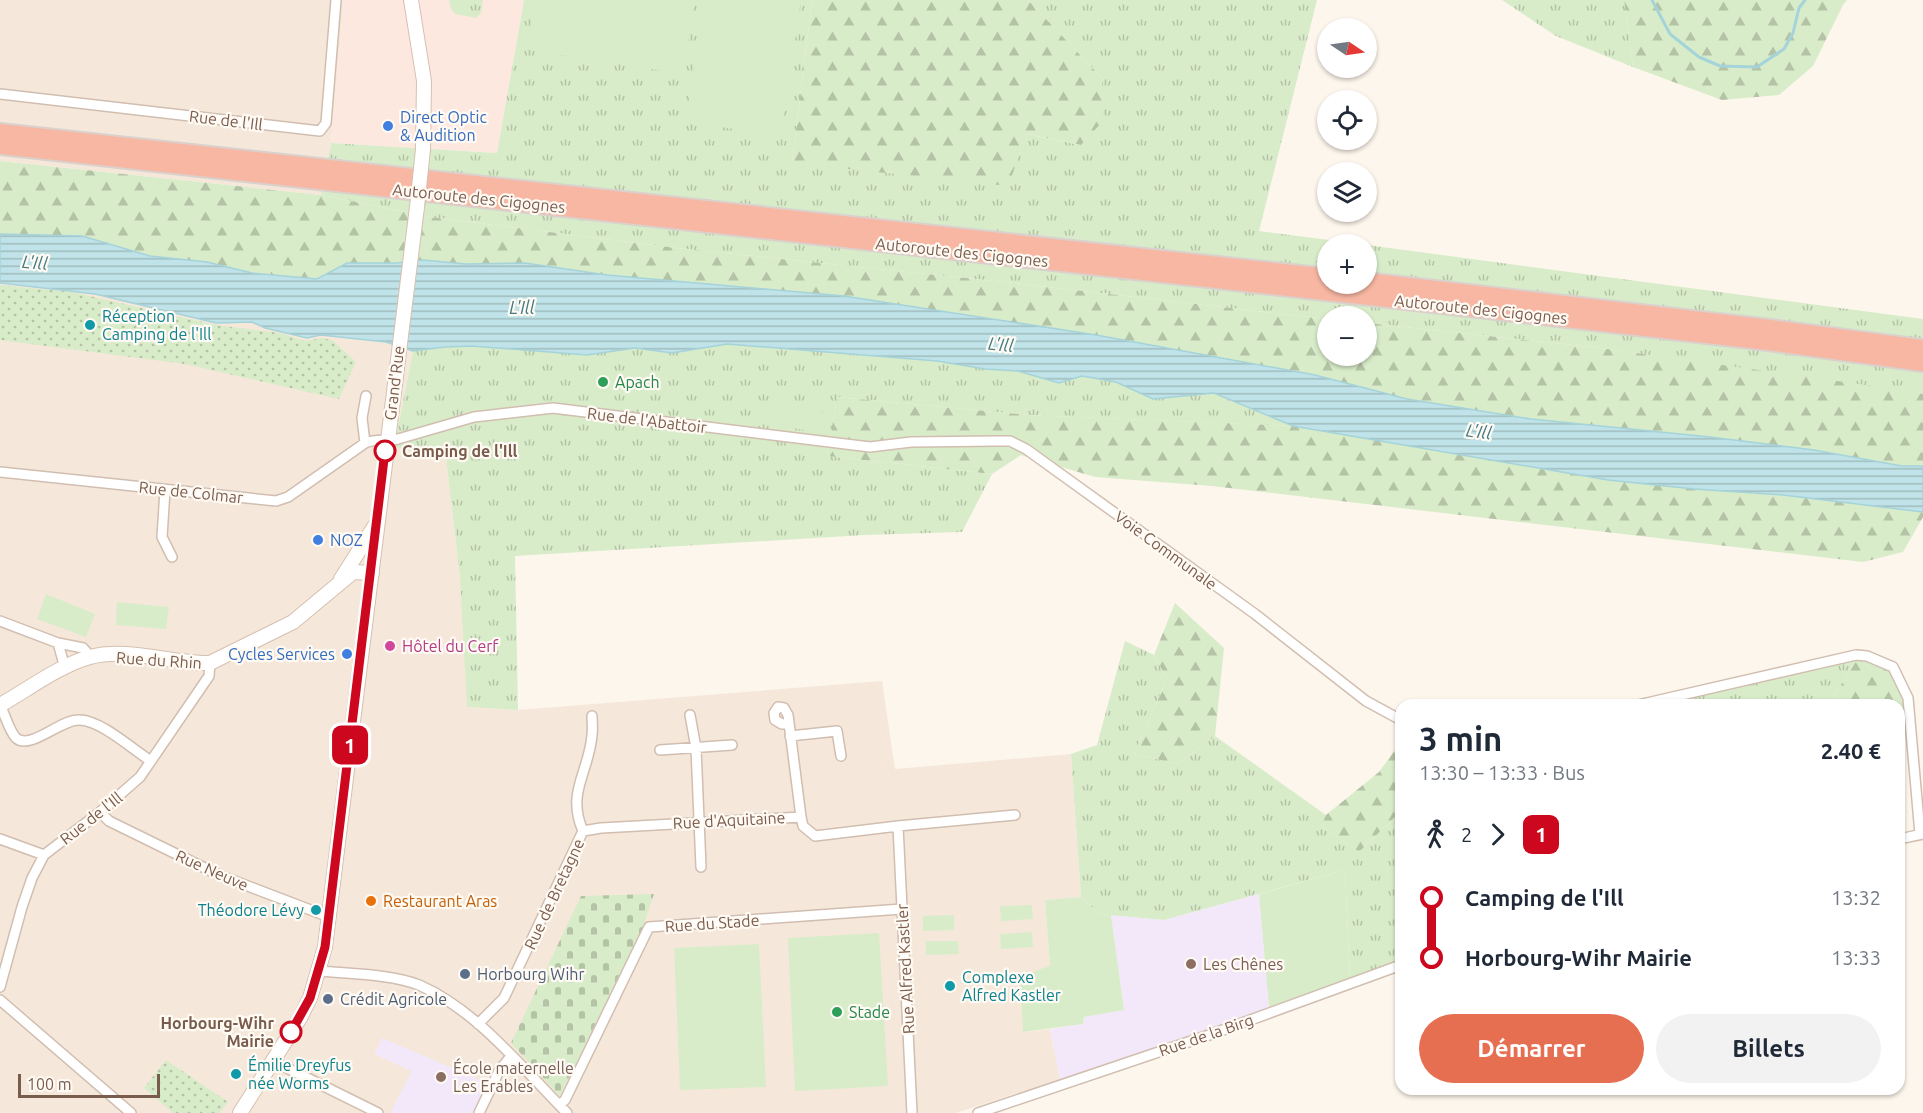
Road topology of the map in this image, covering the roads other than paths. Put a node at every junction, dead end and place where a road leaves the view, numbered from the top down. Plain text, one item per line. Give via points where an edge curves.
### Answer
1 (336, 0) edge
2 (411, 0) edge
3 (0, 94) edge
4 (0, 132) edge
5 (0, 146) edge
6 (1317, 276) edge
7 (1377, 282) edge
8 (1923, 348) edge
9 (1923, 363) edge
10 (366, 396) dead end
11 (387, 441) junction
12 (911, 442) joint
13 (365, 443) junction
14 (0, 472) edge
15 (165, 490) junction
16 (378, 522) junction
17 (172, 557) dead end
18 (372, 567) junction
19 (343, 575) junction
20 (0, 621) edge
21 (58, 642) junction
22 (90, 657) junction
23 (210, 663) junction
24 (65, 668) junction
25 (1664, 699) edge
26 (0, 705) edge
27 (690, 715) dead end
28 (591, 716) dead end
29 (1395, 717) edge
30 (789, 724) dead end
31 (790, 736) junction
32 (732, 745) dead end
33 (696, 748) junction
34 (660, 750) dead end
35 (842, 756) dead end
36 (151, 761) junction
37 (100, 812) junction
38 (1015, 815) dead end
39 (801, 816) junction
40 (700, 822) junction
41 (898, 826) junction
42 (583, 831) junction
43 (1922, 834) edge
44 (1905, 838) edge
45 (0, 839) edge
46 (44, 855) junction
47 (701, 867) dead end
48 (902, 909) junction
49 (329, 918) junction
50 (1395, 966) edge
51 (320, 971) junction
52 (0, 987) edge
53 (0, 1000) edge
54 (478, 1024) junction
55 (511, 1056) junction
56 (273, 1061) junction
57 (559, 1105) junction
58 (129, 1111) edge
59 (240, 1113) edge
60 (378, 1113) edge
61 (479, 1113) edge
62 (567, 1113) edge
63 (912, 1113) edge
64 (978, 1113) edge

1 - 3 street, Rue de l'Ill via 326,123 320,131
2 - 11 main road, Grand'Rue, bridge via 424,81 423,148
4 - 6 highway, Autoroute des Cigognes
5 - 9 highway, Autoroute des Cigognes via 1451,306
7 - 8 highway, Autoroute des Cigognes
10 - 13 street via 362,418
11 - 12 street, Rue de l'Abattoir via 474,417 553,408 870,447
11 - 13 street, Rue de Colmar
11 - 16 main road, Grand'Rue
12 - 29 street, Voie Communale via 1010,441 1026,449 1255,614 1366,701
13 - 15 street, Rue de Colmar via 288,497 276,501
14 - 15 street, Rue de Colmar
15 - 17 street via 162,537
16 - 18 main road, Grand'Rue
16 - 19 main road, Rue du Rhin
18 - 19 main road, Rue du Rhin
18 - 49 main road, Grand'Rue
19 - 23 main road, Rue du Rhin via 293,622
20 - 21 street
21 - 22 street via 83,648
21 - 24 street
22 - 23 main road, Rue du Rhin via 116,655
22 - 24 main road, Rue du Rhin
23 - 36 street, Rue de l'Ill via 209,676
24 - 26 main road, Rue du Rhin
25 - 43 street via 1856,655 1893,667 1908,698
26 - 36 street via 16,738 22,741 30,741 71,720 82,720 102,728
27 - 33 street
28 - 42 street, Rue de Bretagne via 592,735 575,800
30 - 31 street
31 - 35 street via 837,732
31 - 39 street
32 - 33 street
33 - 34 street
33 - 40 street
36 - 37 street, Rue de l'Ill via 140,777
37 - 46 street, Rue de l'Ill
37 - 49 street, Rue Neuve via 109,821 219,874
38 - 41 street, Rue d'Aquitaine
39 - 40 street, Rue d'Aquitaine
39 - 41 street, Rue d'Aquitaine via 802,826 814,836
40 - 42 street, Rue d'Aquitaine
40 - 47 street
41 - 48 street, Rue Alfred Kastler
42 - 54 street, Rue de Bretagne via 504,998
43 - 44 street
45 - 46 street
46 - 52 street, Rue de l'Ill via 22,907
48 - 57 street, Rue du Stade via 649,927 565,1100
48 - 63 street, Rue Alfred Kastler
49 - 51 main road, Grand'Rue
50 - 64 street, Rue de la Birg via 1212,1034
51 - 54 street via 419,985 462,1009
51 - 56 main road, Grand'Rue via 300,1018
53 - 58 street
54 - 55 street
55 - 57 street
55 - 61 street via 499,1071
56 - 59 main road, Grand'Rue
56 - 60 street
57 - 62 street

